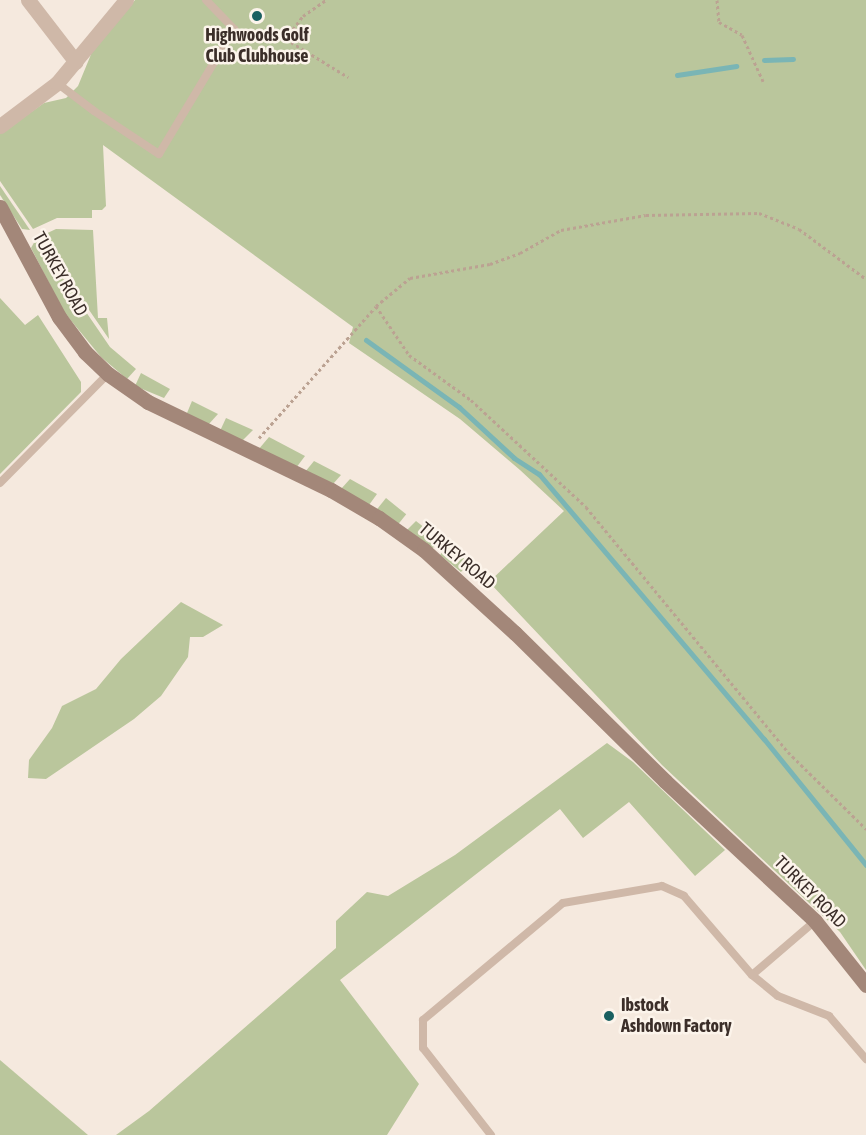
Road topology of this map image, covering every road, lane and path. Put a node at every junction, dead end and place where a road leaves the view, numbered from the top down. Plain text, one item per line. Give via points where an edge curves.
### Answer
1 (28, 0) edge
2 (126, 0) edge
3 (206, 0) edge
4 (326, 0) edge
5 (717, 0) edge
6 (234, 29) junction
7 (285, 39) junction
8 (76, 62) junction
9 (348, 77) dead end
10 (763, 81) dead end
11 (57, 83) junction
12 (0, 126) edge
13 (0, 207) edge
14 (866, 279) edge
15 (376, 306) junction
16 (108, 374) junction
17 (247, 452) junction
18 (0, 483) edge
19 (866, 829) edge
20 (815, 921) junction
21 (752, 975) junction
22 (866, 985) edge
23 (866, 1059) edge
24 (491, 1135) edge

1 - 8 street
2 - 8 street
3 - 6 lane
4 - 7 path via 303,16
5 - 10 path via 719,22 742,34
6 - 7 path via 255,38
6 - 11 lane via 159,154
7 - 9 path
8 - 11 street
11 - 12 street
13 - 16 street, TURKEY ROAD via 59,317 85,352
14 - 15 path via 799,229 759,213 646,215 561,230 520,253 490,264 410,278
15 - 17 path
15 - 19 path via 409,355 471,400 586,507 788,752
16 - 17 street, TURKEY ROAD via 148,402
16 - 18 lane
17 - 20 street, TURKEY ROAD via 331,490 424,550
20 - 21 lane
20 - 22 street, TURKEY ROAD
21 - 23 lane via 778,996 829,1016
21 - 24 lane via 684,896 662,886 563,903 423,1020 423,1048

